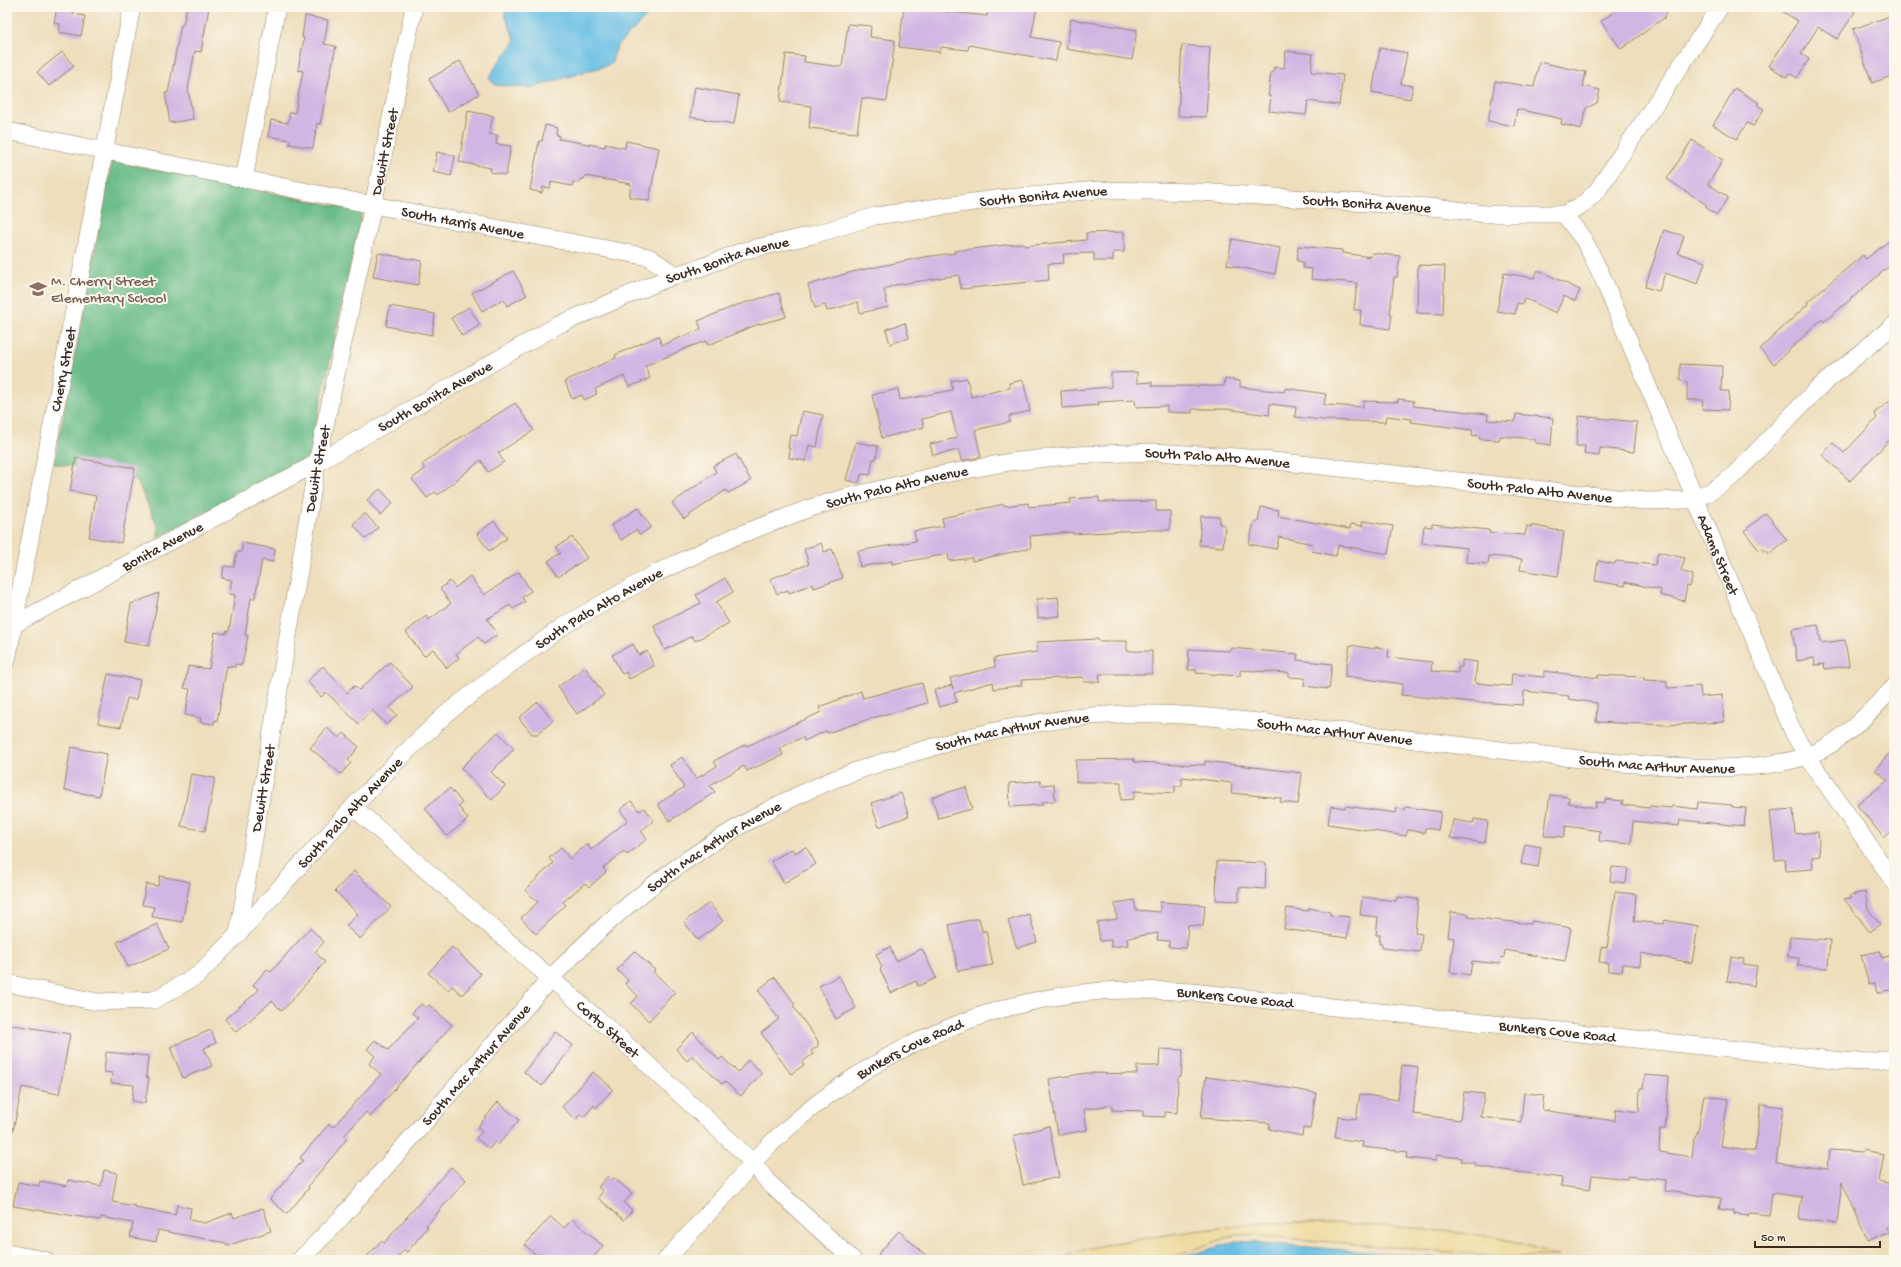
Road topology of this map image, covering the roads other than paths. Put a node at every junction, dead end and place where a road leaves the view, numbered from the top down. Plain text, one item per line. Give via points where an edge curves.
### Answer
1 (132, 7) edge
2 (277, 7) edge
3 (414, 7) edge
4 (1720, 7) edge
5 (7, 131) edge
6 (104, 151) junction
7 (244, 179) junction
8 (373, 205) junction
9 (1564, 214) junction
10 (675, 275) junction
11 (1894, 325) edge
12 (317, 463) junction
13 (1695, 498) junction
14 (10, 625) edge
15 (7, 660) edge
16 (1894, 687) edge
17 (1807, 756) junction
18 (352, 807) junction
19 (1894, 882) edge
20 (238, 934) junction
21 (551, 978) junction
22 (7, 983) edge
23 (1894, 1058) edge
24 (753, 1163) junction
25 (7, 1253) edge
26 (45, 1260) edge
27 (300, 1260) edge
28 (666, 1260) edge
29 (853, 1260) edge

1 - 6 street, Cherry Street
2 - 7 street
3 - 8 street, Dewitt Street
4 - 9 street, South Bonita Avenue via 1597,191 1582,205
5 - 6 street, South Harris Avenue
6 - 7 street, South Harris Avenue
6 - 14 street, Cherry Street
7 - 8 street, South Harris Avenue
8 - 10 street, South Harris Avenue via 649,257
8 - 12 street, Dewitt Street
9 - 10 street, South Bonita Avenue via 1485,214 1443,208 1199,192 1098,190 995,199 875,216 813,235 743,252
9 - 13 street, Adams Street via 1584,240 1595,261
10 - 12 street, South Bonita Avenue via 558,325
11 - 13 street, South Palo Alto Avenue via 1817,389 1732,477 1708,493
12 - 14 street, Bonita Avenue
12 - 20 street, Dewitt Street
13 - 17 street, Adams Street via 1794,734
13 - 18 street, South Palo Alto Avenue via 1644,502 1237,457 1153,452 1090,454 1030,460 945,473 888,486 810,508 734,537 683,559 614,595 536,645 471,693 417,741
14 - 15 street, Cherry Street
16 - 17 street, South Mac Arthur Avenue via 1838,739
17 - 19 street, Adams Street
17 - 21 street, South Mac Arthur Avenue via 1753,765 1667,766 1214,718 1124,714 1034,723 949,742 873,765 808,790 778,805 713,844 640,895 589,939
18 - 20 street, South Palo Alto Avenue
18 - 21 street, Corto Street
20 - 22 street, South Palo Alto Avenue via 198,975 154,1000 97,1002
21 - 24 street, Corto Street
21 - 27 street, South Mac Arthur Avenue via 337,1223
23 - 24 street, Bunkers Cove Road via 1870,1062 1843,1061 1198,992 1137,989 1101,991 1019,1005 958,1025 915,1043 868,1068 829,1094 780,1134
24 - 28 street, Bunkers Cove Road
24 - 29 street, Corto Street via 768,1182
25 - 26 street

